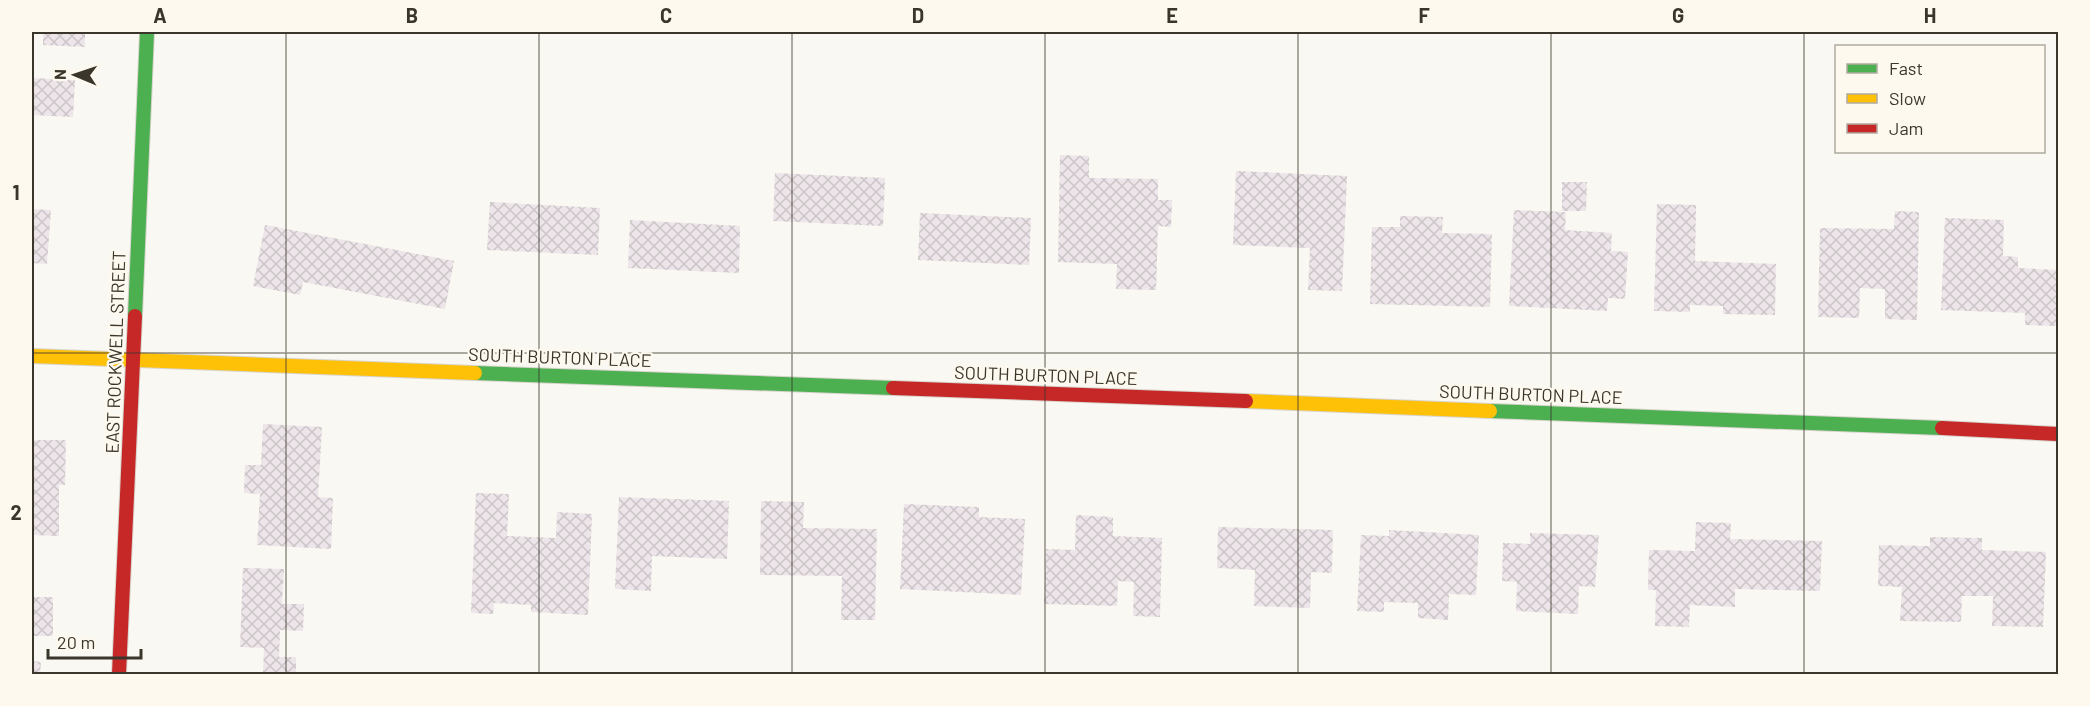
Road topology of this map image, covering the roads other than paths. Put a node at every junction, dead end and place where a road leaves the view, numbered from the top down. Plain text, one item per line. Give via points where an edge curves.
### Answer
1 (147, 32) edge
2 (32, 356) edge
3 (133, 360) junction
4 (2058, 434) edge
5 (119, 675) edge

1 - 3 street, EAST ROCKWELL STREET
2 - 3 street, SOUTH BURTON PLACE
3 - 4 street, SOUTH BURTON PLACE
3 - 5 street, EAST ROCKWELL STREET

